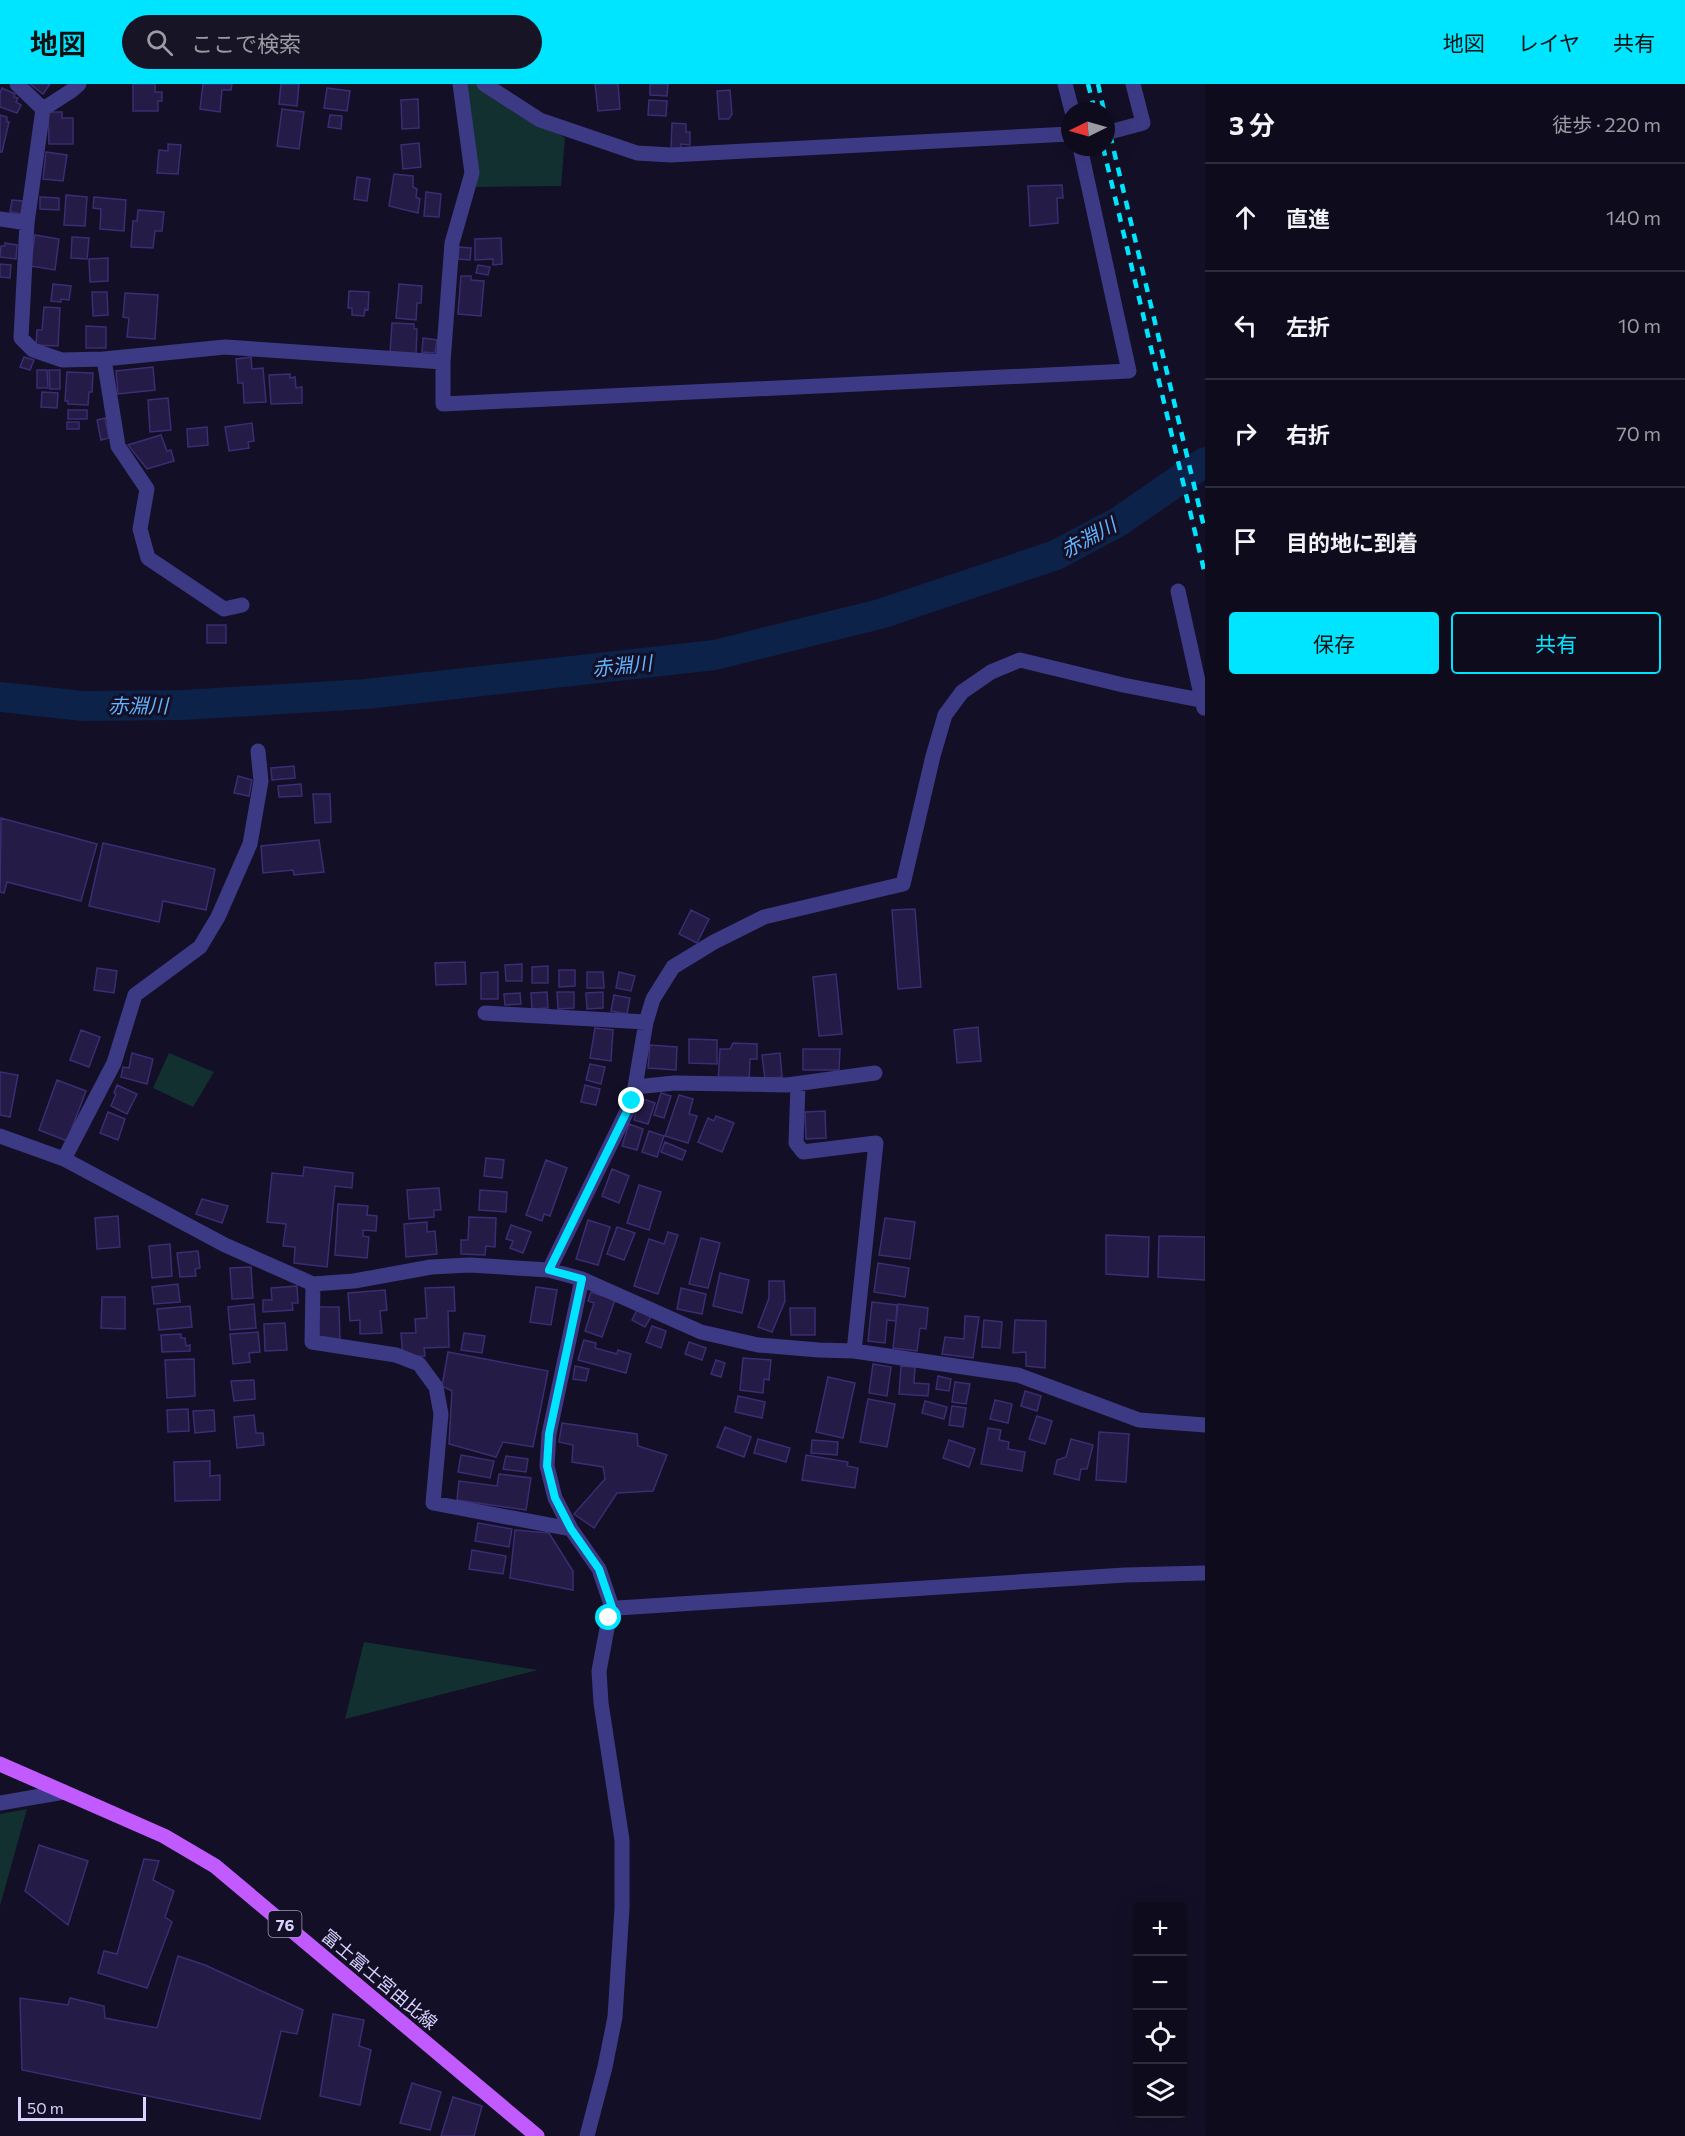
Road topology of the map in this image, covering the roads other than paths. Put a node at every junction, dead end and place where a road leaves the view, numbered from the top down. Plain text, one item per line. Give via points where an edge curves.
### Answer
1 (17, 84) edge
2 (78, 84) edge
3 (460, 84) edge
4 (484, 84) edge
5 (1065, 84) edge
6 (1134, 84) edge
7 (1070, 102) edge
8 (43, 109) junction
9 (1115, 131) edge
10 (1061, 134) edge
11 (1082, 156) edge
12 (0, 219) edge
13 (27, 223) junction
14 (104, 359) junction
15 (443, 362) junction
16 (1178, 591) dead end
17 (242, 605) dead end
18 (1204, 705) edge
19 (258, 751) dead end
20 (485, 1012) dead end
21 (646, 1022) junction
22 (875, 1073) dead end
23 (798, 1084) junction
24 (635, 1087) junction
25 (0, 1136) edge
26 (64, 1159) junction
27 (549, 1270) junction
28 (582, 1279) junction
29 (313, 1284) junction
30 (854, 1351) junction
31 (1205, 1425) edge
32 (571, 1529) junction
33 (1205, 1573) edge
34 (614, 1613) junction
35 (0, 1764) edge
36 (64, 1792) junction
37 (0, 1803) edge
38 (537, 2136) edge
39 (587, 2136) edge

1 - 8 street
2 - 8 street
3 - 15 street via 472,173 452,243
4 - 10 street via 540,120 637,153 671,155
5 - 7 street
6 - 9 street via 1143,123
8 - 13 street
11 - 15 street via 1129,371 443,404
12 - 13 street
13 - 14 street via 21,338 33,350 62,360
14 - 15 street via 225,347
14 - 17 street via 118,446 147,489 140,529 148,558 224,609
16 - 18 street
18 - 21 street via 1020,660 992,672 962,692 945,715 903,884 764,917 714,942 673,967 653,999
19 - 26 street via 261,781 250,844 218,917 200,947 135,994 114,1064
20 - 21 street
21 - 24 street
22 - 23 street
23 - 24 street via 675,1083
23 - 30 street via 796,1143 803,1152 876,1143
24 - 27 street via 632,1101
25 - 26 street
26 - 29 street via 225,1245
27 - 28 street
27 - 29 street via 460,1265
28 - 30 street via 701,1332 758,1345
28 - 32 street via 549,1434 547,1466 555,1498
29 - 32 street via 312,1342 404,1358 419,1364 436,1387 441,1414 433,1503
30 - 31 street via 1018,1375 1139,1420
32 - 34 street via 599,1569
33 - 34 street via 618,1608
34 - 39 street via 604,1636 599,1671 622,1840 622,1908 615,2017
35 - 36 main road, 富士富士宮由比線 / 76
36 - 37 street
36 - 38 main road, 富士富士宮由比線 / 76 via 164,1836 215,1866

